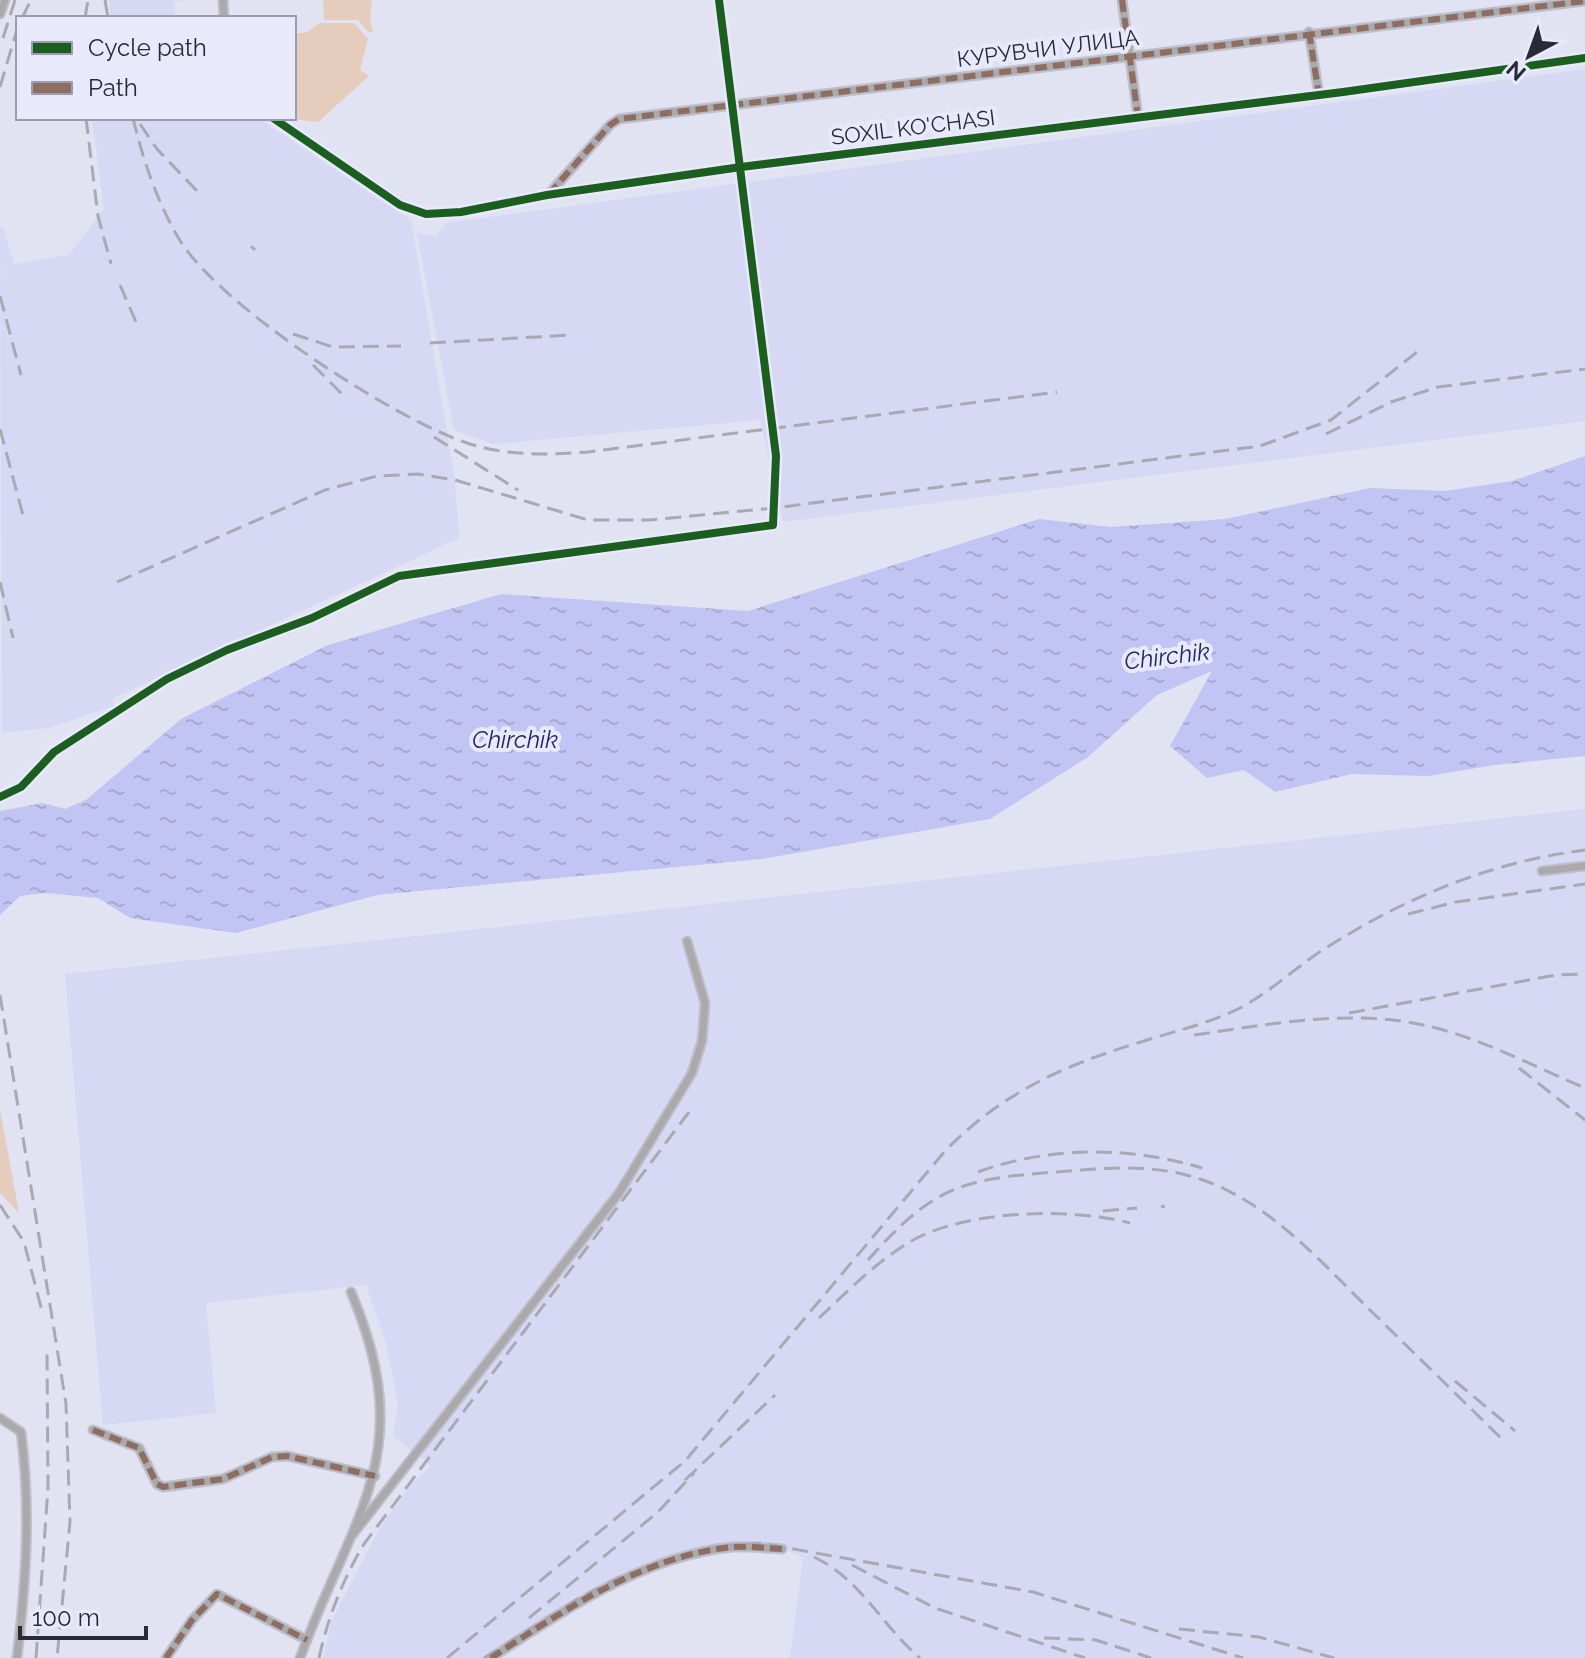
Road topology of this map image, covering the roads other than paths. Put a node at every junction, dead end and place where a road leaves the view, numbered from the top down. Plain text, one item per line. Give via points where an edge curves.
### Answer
1 (5, 0) edge
2 (719, 0) edge
3 (1122, 0) edge
4 (1585, 1) edge
5 (0, 14) edge
6 (1309, 32) junction
7 (1130, 56) junction
8 (1585, 58) edge
9 (1319, 95) junction
10 (732, 106) junction
11 (1138, 117) junction
12 (276, 120) edge
13 (741, 167) junction
14 (547, 195) junction
15 (0, 797) edge
16 (1585, 866) edge
17 (1542, 871) dead end
18 (687, 941) dead end
19 (351, 1292) dead end
20 (0, 1418) edge
21 (93, 1430) dead end
22 (375, 1476) junction
23 (353, 1534) junction
24 (782, 1549) dead end
25 (307, 1640) junction
26 (17, 1658) edge
27 (166, 1658) edge
28 (300, 1658) edge
29 (491, 1658) edge

1 - 5 street
2 - 10 street
3 - 7 street
4 - 6 street, КУРУВЧИ УЛИЦА
6 - 7 street, КУРУВЧИ УЛИЦА
6 - 9 street
7 - 10 street, КУРУВЧИ УЛИЦА
7 - 11 street
8 - 9 street, SOXIL KO'CHASI
9 - 11 street, SOXIL KO'CHASI
10 - 13 street
10 - 14 street, КУРУВЧИ УЛИЦА via 619,119
11 - 13 street, SOXIL KO'CHASI
12 - 14 street, SOXIL KO'CHASI via 413,211 461,212
13 - 14 street, SOXIL KO'CHASI
13 - 15 street via 776,456 773,525 399,576 167,679 54,752 21,787
16 - 17 street
18 - 23 street via 705,1003 692,1073 619,1193
19 - 22 street via 380,1385 382,1430
20 - 26 street via 21,1432 29,1521
21 - 22 street via 139,1448 163,1487 223,1479 272,1457 287,1456
22 - 23 street
23 - 25 street
24 - 29 street via 732,1547 661,1564 575,1603
25 - 27 street via 217,1594
25 - 28 street

